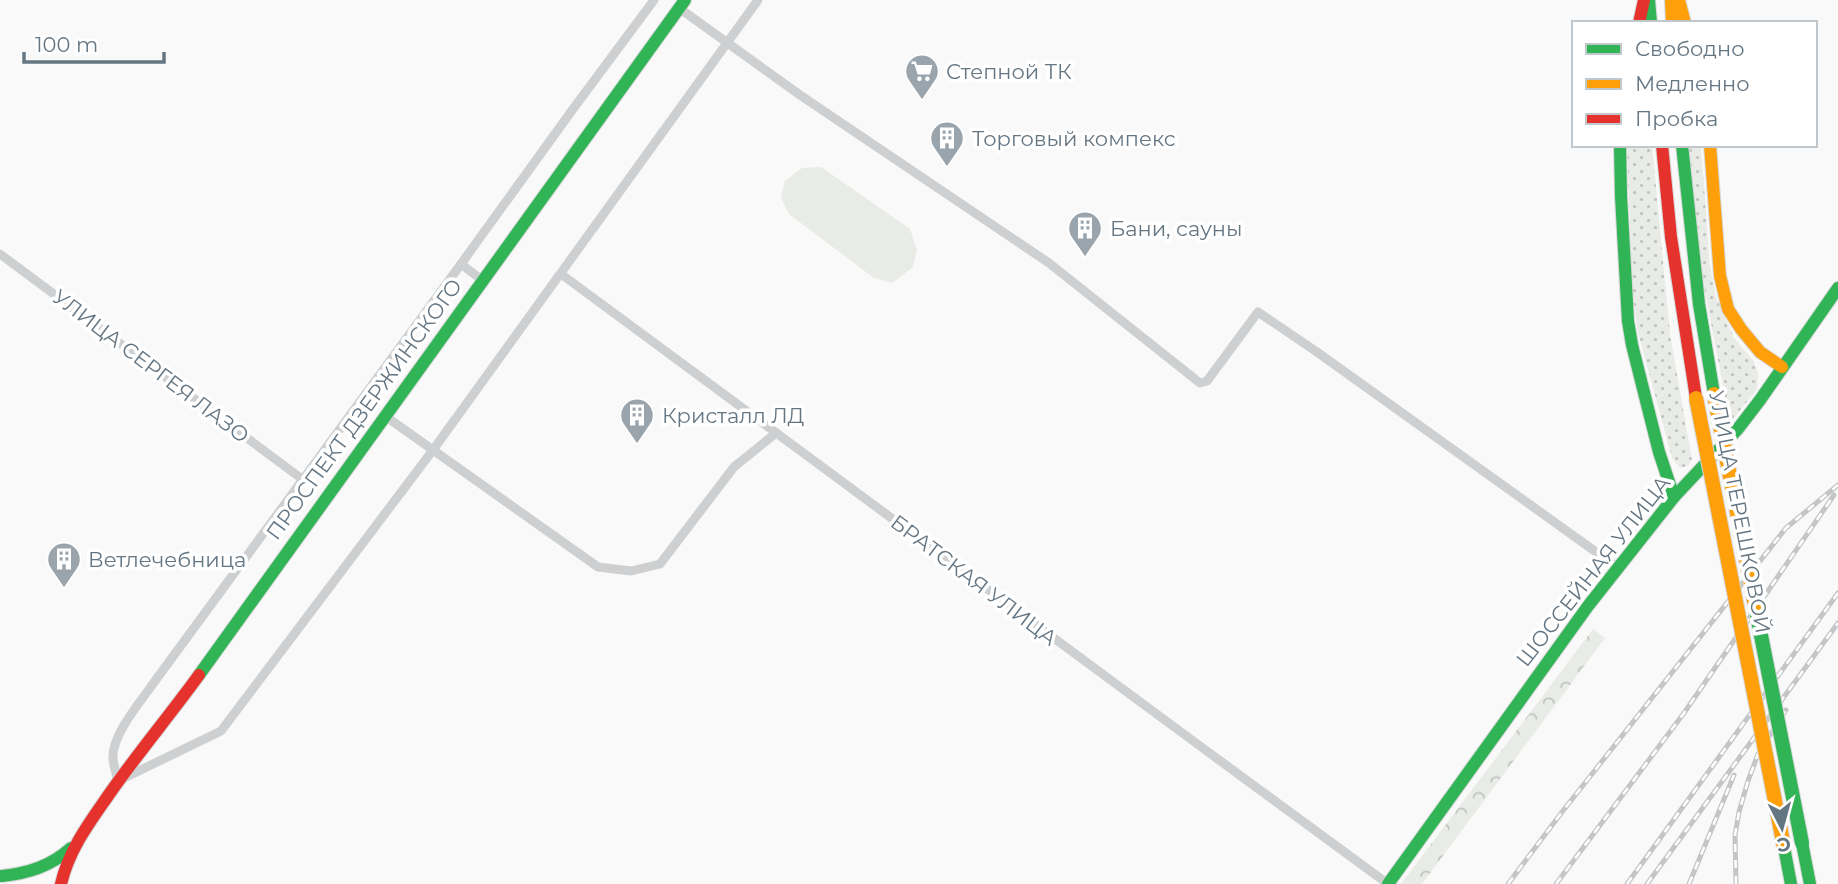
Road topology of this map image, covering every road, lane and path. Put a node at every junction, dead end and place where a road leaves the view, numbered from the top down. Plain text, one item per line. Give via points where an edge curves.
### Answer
1 (654, 0) edge
2 (758, 0) edge
3 (1644, 0) edge
4 (1649, 0) edge
5 (1671, 0) edge
6 (1679, 0) edge
7 (682, 4) edge
8 (1639, 21) edge
9 (1651, 21) edge
10 (1672, 21) edge
11 (1684, 21) edge
12 (726, 42) junction
13 (1620, 147) edge
14 (1662, 147) edge
15 (1682, 147) edge
16 (1710, 147) edge
17 (0, 254) edge
18 (461, 264) junction
19 (561, 274) junction
20 (482, 280) junction
21 (1838, 288) edge
22 (1782, 368) junction
23 (385, 416) junction
24 (776, 433) junction
25 (433, 450) junction
26 (302, 479) junction
27 (1674, 498) junction
28 (1617, 567) junction
29 (118, 781) junction
30 (76, 843) junction
31 (1, 876) edge
32 (17, 884) edge
33 (61, 884) edge
34 (1388, 884) edge
35 (1791, 884) edge
36 (1810, 884) edge

1 - 18 street
2 - 12 street
3 - 8 main road
4 - 9 main road
5 - 10 main road
6 - 11 main road
7 - 12 street
7 - 20 main road, ПРОСПЕКТ ДЗЕРЖИНСКОГО
12 - 19 street
12 - 28 street via 1049,263 1200,383 1258,313
13 - 27 main road via 1628,321
14 - 35 main road, УЛИЦА ТЕРЕШКОВОЙ, bridge via 1696,397
15 - 36 main road, УЛИЦА ТЕРЕШКОВОЙ, bridge via 1714,394
16 - 22 main road via 1720,276 1728,309 1760,352
17 - 26 street, УЛИЦА СЕРГЕЯ ЛАЗО
18 - 20 street
18 - 26 street
19 - 24 street, БРАТСКАЯ УЛИЦА
19 - 25 street
20 - 23 main road, ПРОСПЕКТ ДЗЕРЖИНСКОГО
21 - 22 main road, ШОССЕЙНАЯ УЛИЦА
22 - 27 main road, ШОССЕЙНАЯ УЛИЦА via 1737,430
23 - 25 street
23 - 29 main road, ПРОСПЕКТ ДЗЕРЖИНСКОГО
24 - 25 street via 734,467 660,564 631,571 598,568
24 - 34 street, БРАТСКАЯ УЛИЦА
25 - 29 street via 221,731
26 - 29 street via 127,722 113,757
27 - 28 main road, ШОССЕЙНАЯ УЛИЦА
28 - 34 main road, ШОССЕЙНАЯ УЛИЦА
29 - 30 main road, ПРОСПЕКТ ДЗЕРЖИНСКОГО
30 - 31 main road, ПРОСПЕКТ ДЗЕРЖИНСКОГО via 33,872
30 - 33 main road, ПРОСПЕКТ ДЗЕРЖИНСКОГО
31 - 32 main road

